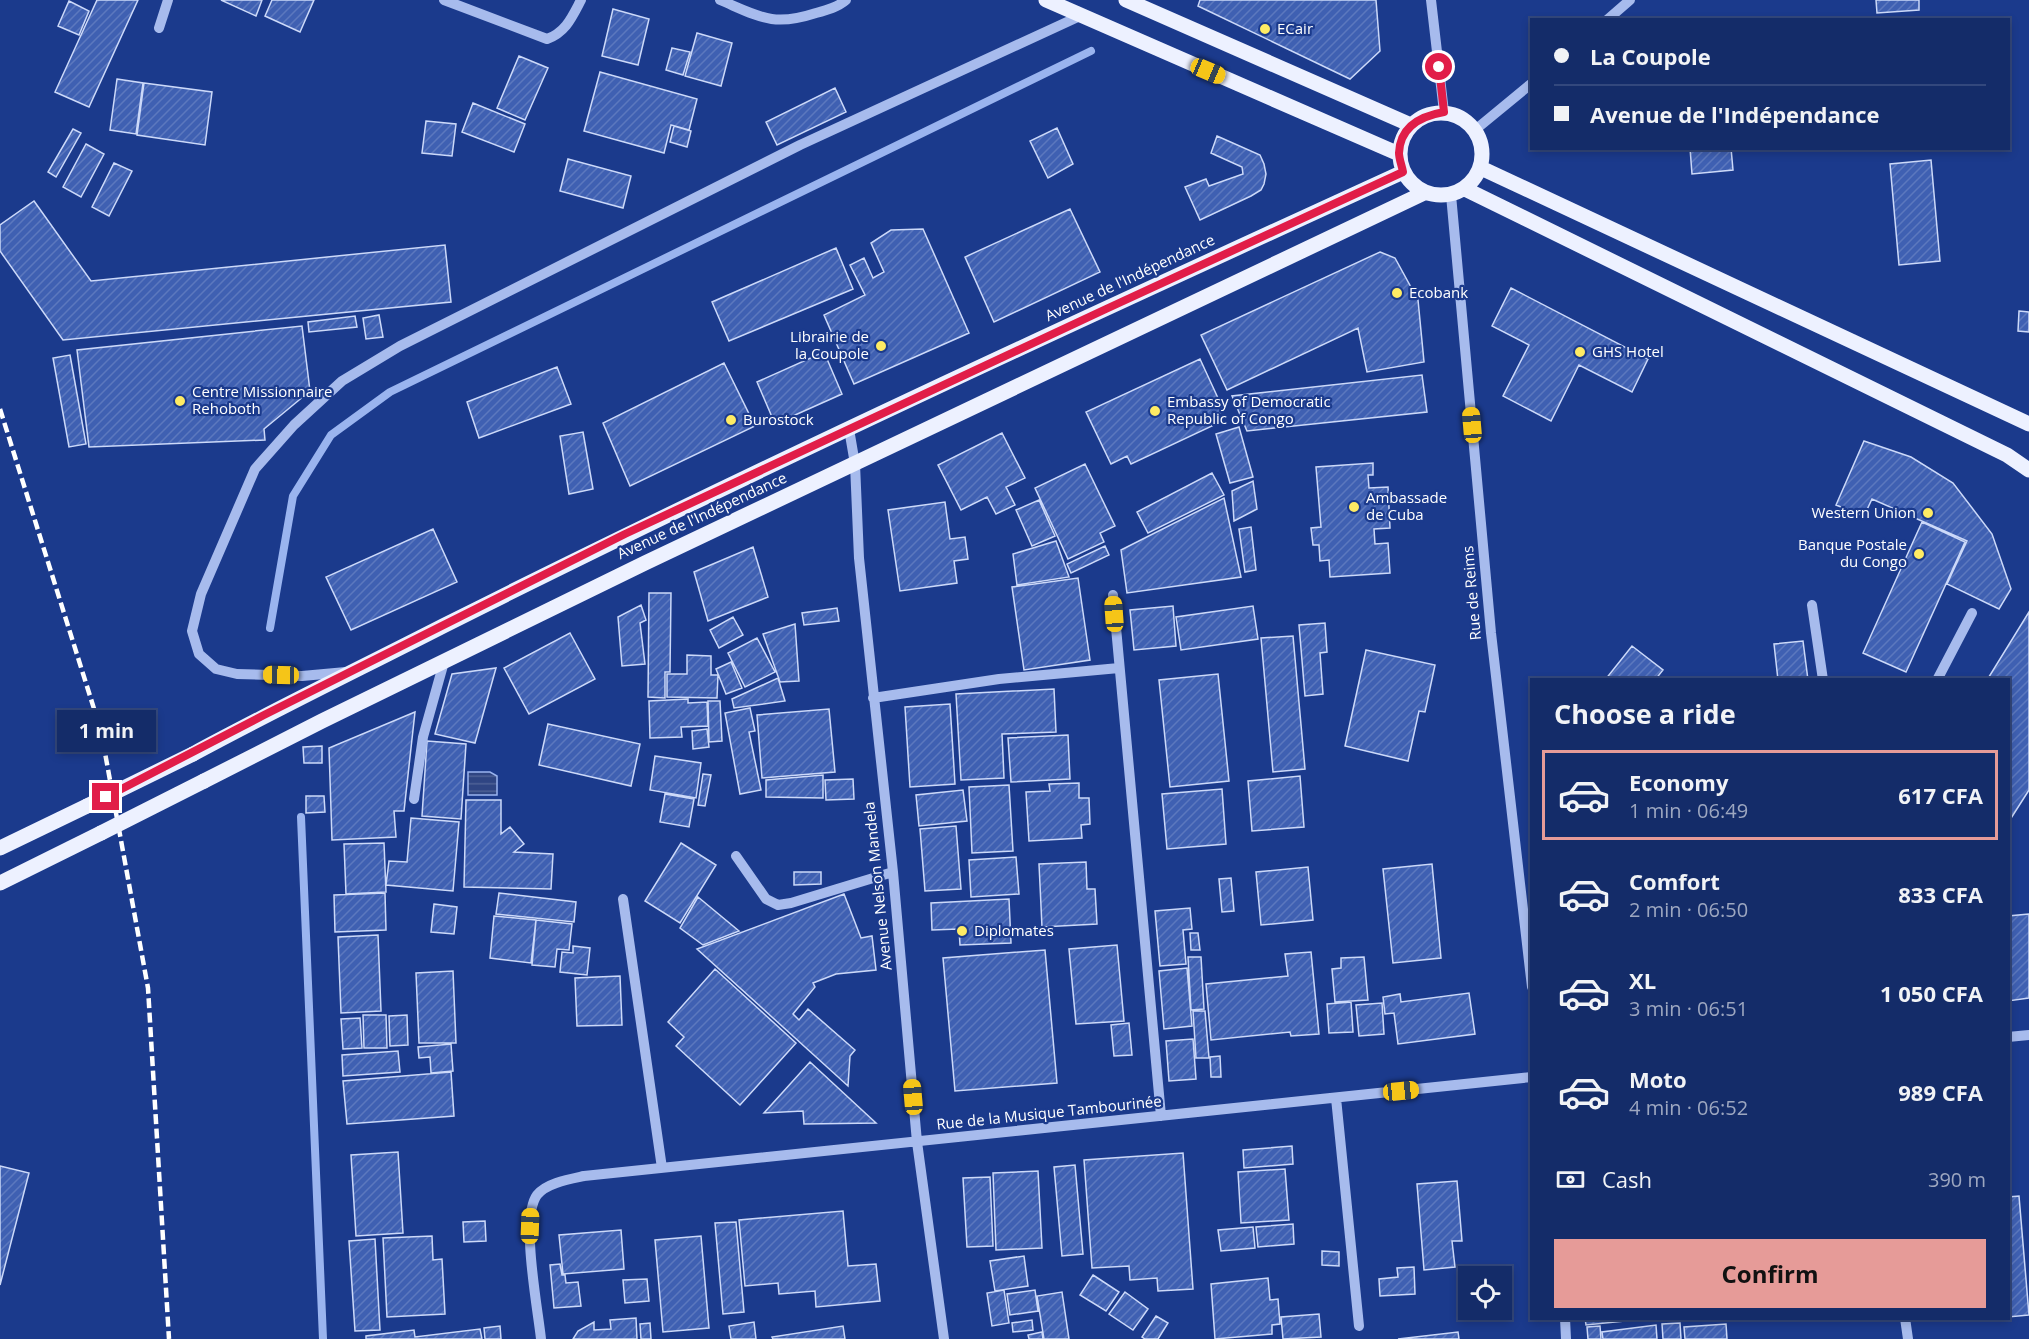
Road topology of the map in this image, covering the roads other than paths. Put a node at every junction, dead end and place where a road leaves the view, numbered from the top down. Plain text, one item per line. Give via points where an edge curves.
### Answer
1 (168, 0) edge
2 (444, 0) edge
3 (581, 0) edge
4 (720, 0) edge
5 (846, 0) edge
6 (1046, 0) edge
7 (1126, 0) edge
8 (1431, 0) edge
9 (1630, 0) edge
10 (1080, 16) junction
11 (1609, 18) edge
12 (159, 28) dead end
13 (1530, 85) edge
14 (1444, 112) junction
15 (1411, 125) junction
16 (1475, 130) junction
17 (1399, 154) junction
18 (1481, 168) junction
19 (1403, 172) junction
20 (1458, 192) junction
21 (1424, 193) junction
22 (2029, 424) edge
23 (849, 429) junction
24 (855, 464) junction
25 (2029, 470) edge
26 (1113, 596) dead end
27 (1812, 605) dead end
28 (1972, 613) dead end
29 (444, 662) junction
30 (1119, 668) junction
31 (352, 672) junction
32 (1823, 678) edge
33 (1938, 678) edge
34 (873, 698) junction
35 (414, 799) dead end
36 (0, 848) edge
37 (736, 856) dead end
38 (892, 872) junction
39 (0, 883) edge
40 (622, 899) dead end
41 (1530, 970) edge
42 (2029, 1035) edge
43 (2010, 1037) edge
44 (1530, 1077) edge
45 (1336, 1098) junction
46 (1161, 1116) junction
47 (917, 1142) junction
48 (662, 1168) junction
49 (1564, 1320) edge
50 (1905, 1320) edge
51 (1359, 1326) dead end
52 (541, 1339) edge
53 (944, 1339) edge
54 (1566, 1339) edge
55 (1908, 1339) edge

1 - 12 street
2 - 3 street via 547,39 559,34
4 - 5 street via 774,21 796,19
6 - 10 main road
7 - 15 main road
8 - 14 street
9 - 11 street
10 - 17 main road
10 - 31 street via 800,145 400,346 342,381 294,425 255,469 201,594 192,631 199,654 216,669 237,674
13 - 16 street
14 - 15 main road via 1426,115
14 - 16 main road via 1461,118
15 - 17 main road via 1402,138
16 - 18 main road via 1482,148
17 - 19 main road
18 - 20 main road via 1474,180
18 - 22 main road
19 - 21 main road
19 - 23 main road, Avenue de l'Indépendance
20 - 21 main road
20 - 25 main road via 2007,455
20 - 41 street, Rue de Reims via 1491,633
21 - 24 main road, Avenue de l'Indépendance
23 - 24 street, Avenue Nelson Mandela
23 - 31 main road, Avenue de l'Indépendance via 625,534
24 - 29 main road, Avenue de l'Indépendance
24 - 34 street, Avenue Nelson Mandela via 859,558
26 - 30 street
27 - 32 street
28 - 33 street
29 - 35 street via 423,737
29 - 39 main road, Avenue de l'Indépendance, bridge
30 - 34 street via 999,679
30 - 46 street
31 - 36 main road, Avenue de l'Indépendance, bridge
34 - 38 street, Avenue Nelson Mandela
37 - 38 street via 766,899 778,905
38 - 47 street, Avenue Nelson Mandela
40 - 48 street
42 - 43 street
44 - 45 street, Rue de la Musique Tambourinée
45 - 46 street, Rue de la Musique Tambourinée
45 - 51 street
46 - 47 street, Rue de la Musique Tambourinée
47 - 48 street, Rue de la Musique Tambourinée
47 - 53 street, Avenue Nelson Mandela
48 - 52 street, Rue de la Musique Tambourinée via 584,1176 557,1182 537,1194 530,1212 529,1240
49 - 54 street
50 - 55 street

